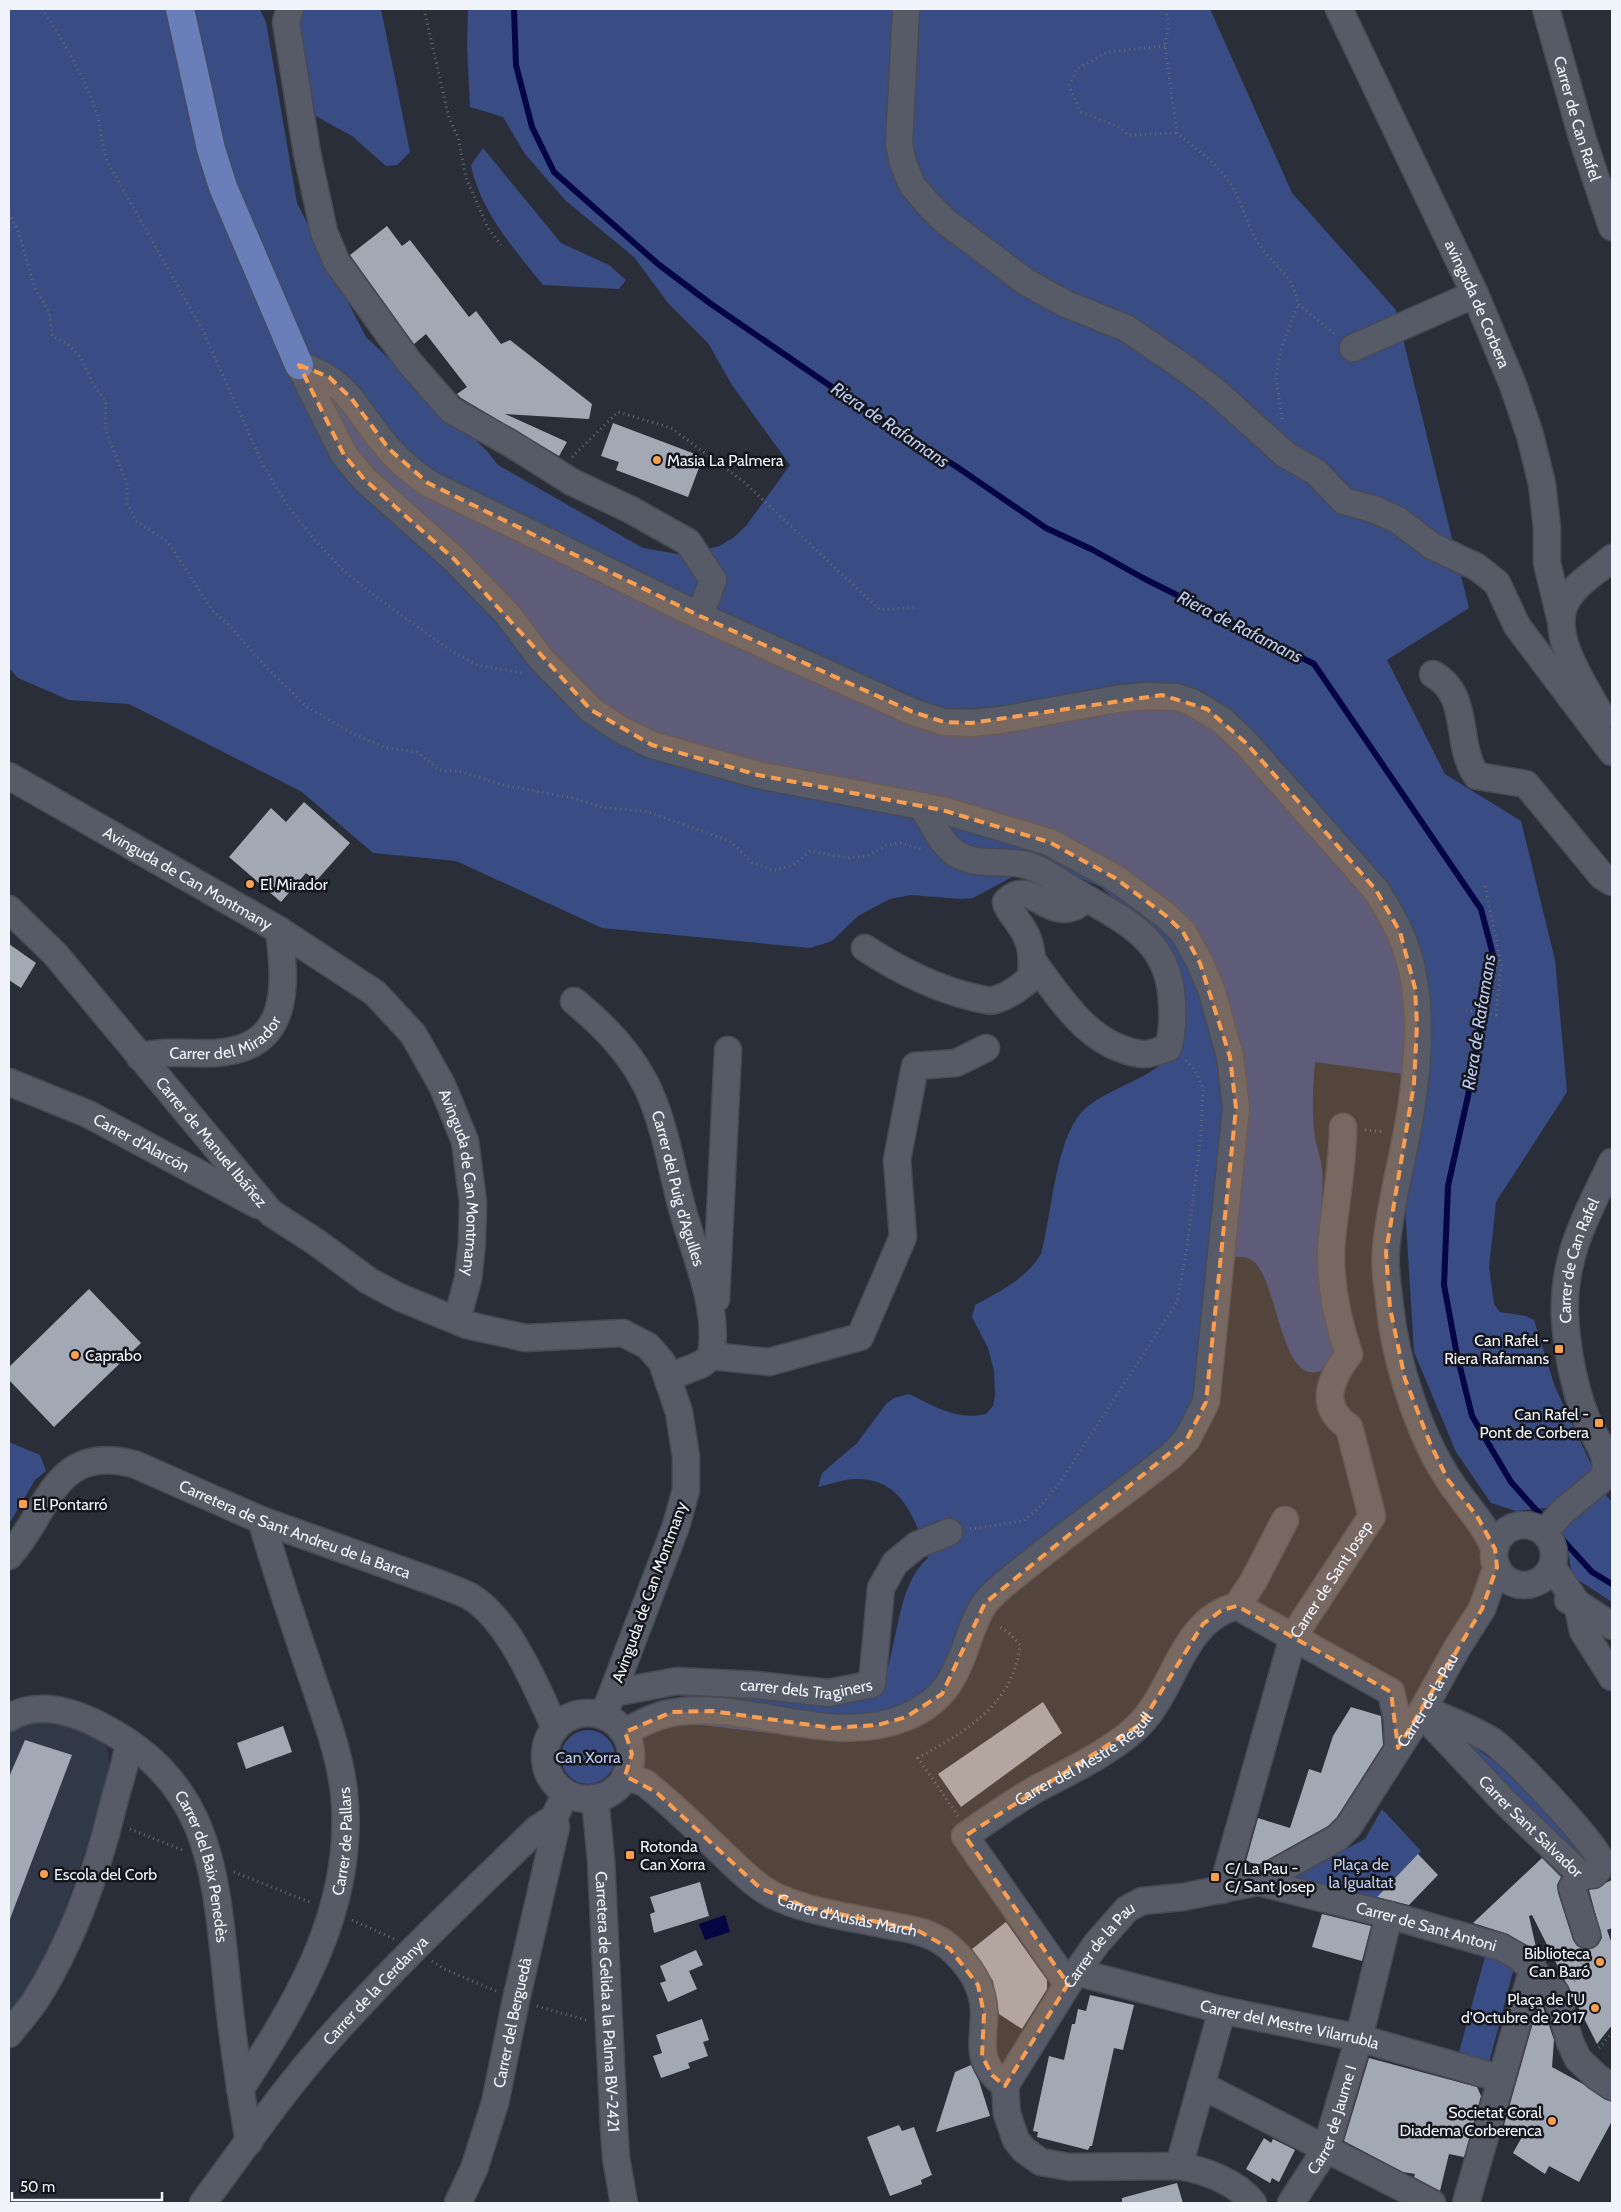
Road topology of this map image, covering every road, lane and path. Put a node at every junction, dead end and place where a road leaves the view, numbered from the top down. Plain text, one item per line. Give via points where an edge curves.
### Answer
1 (42, 9) edge
2 (180, 9) edge
3 (290, 9) edge
4 (424, 9) edge
5 (906, 9) edge
6 (1166, 9) edge
7 (1339, 9) edge
8 (1546, 9) edge
9 (1165, 46) junction
10 (1176, 133) junction
11 (9, 213) edge
12 (1612, 227) edge
13 (501, 245) dead end
14 (1475, 294) junction
15 (1298, 304) junction
16 (1353, 348) joint
17 (299, 365) junction
18 (1284, 423) dead end
19 (561, 475) junction
20 (1612, 558) edge
21 (917, 607) dead end
22 (700, 616) junction
23 (1560, 617) junction
24 (1433, 674) dead end
25 (557, 676) junction
26 (1612, 742) edge
27 (1612, 752) edge
28 (9, 776) edge
29 (922, 806) junction
30 (949, 848) junction
31 (1612, 882) edge
32 (1485, 885) dead end
33 (1087, 899) junction
34 (9, 909) edge
35 (279, 930) junction
36 (865, 948) dead end
37 (1032, 960) junction
38 (574, 1001) dead end
39 (1466, 1010) dead end
40 (986, 1048) dead end
41 (1168, 1048) junction
42 (728, 1050) dead end
43 (140, 1057) junction
44 (9, 1082) edge
45 (1343, 1127) joint
46 (1406, 1135) junction
47 (1612, 1162) edge
48 (271, 1213) junction
49 (710, 1309) junction
50 (457, 1320) junction
51 (711, 1356) junction
52 (669, 1377) junction
53 (1602, 1479) edge
54 (1477, 1516) junction
55 (261, 1520) junction
56 (1285, 1520) dead end
57 (949, 1532) joint
58 (1538, 1541) junction
59 (9, 1556) edge
60 (1496, 1558) junction
61 (1525, 1584) junction
62 (1577, 1603) junction
63 (1237, 1606) junction
64 (1482, 1609) junction
65 (992, 1623) dead end
66 (1612, 1626) edge
67 (1293, 1637) junction
68 (1612, 1677) edge
69 (608, 1704) junction
70 (1422, 1711) junction
71 (9, 1718) edge
72 (555, 1728) junction
73 (625, 1732) junction
74 (129, 1743) junction
75 (1398, 1748) junction
76 (625, 1776) junction
77 (565, 1795) junction
78 (595, 1798) junction
79 (110, 1820) junction
80 (548, 1829) junction
81 (967, 1834) junction
82 (210, 1862) junction
83 (1598, 1871) edge
84 (1258, 1882) junction
85 (1222, 1890) junction
86 (333, 1911) junction
87 (1389, 1915) junction
88 (1587, 1934) joint
89 (415, 1948) junction
90 (1533, 1968) junction
91 (1072, 1978) junction
92 (1556, 1993) junction
93 (516, 2000) junction
94 (1222, 2010) junction
95 (609, 2026) junction
96 (9, 2034) edge
97 (1359, 2038) junction
98 (1502, 2079) junction
99 (1005, 2086) junction
100 (1201, 2086) junction
101 (1612, 2086) edge
102 (240, 2089) junction
103 (248, 2142) junction
104 (1326, 2149) junction
105 (1178, 2166) junction
106 (203, 2203) edge
107 (458, 2203) edge
108 (624, 2203) edge
109 (1253, 2203) edge
110 (1291, 2203) edge
111 (1432, 2203) edge
112 (1466, 2203) edge

1 - 25 path via 73,60 95,109 107,160 202,328 264,467 313,538 343,570 450,650 477,665
2 - 17 main road via 211,149 223,187
3 - 19 street via 286,22 306,153 324,232 336,261 409,362 451,410
4 - 13 path via 466,178 488,228
5 - 27 street via 898,144 912,185 928,204 945,221 1026,282 1066,304 1126,328 1182,366 1286,455 1316,472 1344,501 1398,520 1432,546 1477,567 1497,583 1517,626
6 - 9 path via 1169,22
7 - 14 street, avinguda de Corbera
8 - 12 street, Carrer de Can Rafel via 1582,138
9 - 10 path
9 - 10 path via 1107,52 1077,69 1069,86 1081,112 1119,127 1129,135
10 - 15 path via 1205,156 1232,185 1263,250 1281,268 1296,292
11 - 30 path via 18,231 35,288 49,312 52,336 68,344 81,358 106,402 105,429 127,484 127,503 136,521 168,542 212,610 307,707 386,748 417,752 439,770 458,771 507,786 573,798 605,808 645,811 730,841 752,862 773,871 793,865 810,851 848,858 867,856 901,843 920,849
14 - 16 street
14 - 23 street, avinguda de Corbera via 1530,435 1542,484 1547,563
15 - 16 path
15 - 18 path via 1280,352 1276,377 1280,416
17 - 22 street via 329,378 351,398 394,455 428,483
17 - 25 street via 349,461 383,497 455,560 508,615
19 - 21 path via 571,457 618,412 671,428 744,482 880,610
19 - 22 street via 688,542 713,580
20 - 23 street via 1567,599
22 - 46 street via 841,681 944,722 1001,720 1146,696 1177,697 1207,709 1246,743 1376,890 1400,932 1415,988 1417,1024 1414,1084
23 - 26 street via 1563,641
24 - 31 street via 1453,692 1469,765 1477,776 1526,784 1602,876
25 - 29 street via 591,710 652,745 758,775
28 - 35 street, Avinguda de Can Montmany
29 - 30 street
29 - 73 street via 1048,842 1081,857 1165,915 1183,932 1196,955 1212,992 1230,1057 1236,1108 1206,1402 1187,1439 1172,1455 1044,1552 985,1603 950,1681 942,1694 928,1706 878,1725 832,1728 712,1711 672,1712 656,1716
30 - 33 street via 973,861 1022,864 1046,874
32 - 39 path via 1501,965 1496,1014
33 - 37 street via 1073,908 1058,908 1023,892 1006,902 1008,910 1030,940
33 - 41 street via 1140,931 1152,942 1163,961 1172,991 1172,1034
34 - 43 street, Carrer de Manuel Ibáñez via 56,955
35 - 43 street, Carrer del Mirador via 282,997 273,1025 257,1041 218,1052 164,1052
35 - 50 street, Avinguda de Can Montmany via 375,993 396,1013 414,1034 452,1107 465,1141 473,1202 468,1279
36 - 37 street via 926,982 993,1001 1031,978
37 - 41 street via 1049,986 1086,1028 1107,1043 1143,1054
38 - 49 street, Carrer del Puig d'Agulles via 600,1021 621,1045 648,1090 664,1130
40 - 51 street via 956,1063 915,1066 897,1160 903,1237 860,1337 769,1362
41 - 57 path via 1186,1059 1203,1088 1195,1189 1177,1302 1062,1482 1039,1508 1023,1521
42 - 49 street via 716,1298
43 - 48 street, Carrer de Manuel Ibáñez
44 - 48 street, Carrer d'Alarcón via 88,1114
45 - 46 path
45 - 67 street, Carrer de Sant Josep via 1331,1250 1335,1308 1349,1354 1332,1379 1331,1404 1340,1421 1349,1427 1372,1516
46 - 54 street via 1386,1252 1394,1334 1410,1394 1430,1443 1448,1480
47 - 53 street, Carrer de Can Rafel via 1576,1239 1566,1287 1566,1325 1576,1382 1586,1417 1604,1457
48 - 50 street, Carrer de Manuel Ibáñez via 369,1281
49 - 51 street, Carrer del Puig d'Agulles via 713,1319
50 - 52 street, Avinguda de Can Montmany via 484,1330 526,1338 623,1333 648,1346 662,1362
51 - 52 street via 702,1364
52 - 69 street, Avinguda de Can Montmany via 679,1412 686,1457 686,1490 676,1526
53 - 58 street via 1561,1513
54 - 58 street
54 - 60 street
55 - 59 street, Carretera de Sant Andreu de la Barca via 134,1464 103,1460 75,1468 62,1478
55 - 72 street, Carretera de Sant Andreu de la Barca via 471,1597 494,1618 513,1644
55 - 86 street, Carrer de Pallars via 336,1750 344,1792 345,1844
56 - 63 street
57 - 69 street, carrer dels Traginers via 917,1545 894,1563 880,1588 872,1684 829,1693 677,1681
58 - 60 street, Carrer de la Pau via 1500,1537
58 - 61 street, Carrer de la Pau via 1543,1579
58 - 62 street
60 - 61 street via 1506,1578
60 - 64 street, Carrer de la Pau
61 - 62 street
61 - 64 street, Carrer de la Pau
62 - 66 street
62 - 68 street via 1582,1632
63 - 67 street
63 - 81 street, Carrer del Mestre Regull via 1222,1610 1203,1624 1183,1653 1164,1692 1141,1724 1078,1768 1000,1810
64 - 70 street, Carrer de la Pau
65 - 81 path via 1020,1644 1018,1662 1009,1685 976,1723 918,1758
67 - 75 street via 1391,1692 1397,1719
67 - 85 street, Carrer de Sant Josep
69 - 72 street via 564,1720
69 - 73 street
70 - 75 street, Carrer de la Pau
70 - 83 street, Carrer Sant Salvador via 1503,1800
70 - 83 street, Carrer Sant Salvador via 1494,1742 1557,1805 1600,1856
71 - 74 street, Carrer del Baix Penedès via 20,1711 56,1710 94,1723
72 - 77 street via 548,1737 545,1764 548,1776
73 - 76 street via 632,1754
74 - 79 street
74 - 82 street, Carrer del Baix Penedès via 160,1766 175,1784 199,1824
75 - 84 street, Carrer de la Pau via 1349,1826 1337,1838
76 - 78 street via 618,1786
76 - 99 street, Carrer d'Ausiàs March via 656,1792 746,1876 777,1897 832,1914 917,1930 950,1948 972,1972 978,1985 984,2014 982,2056 992,2075
77 - 78 street via 579,1799
77 - 80 street, Carrer de la Cerdanya
78 - 95 street, Carretera de Gelida a la Palma BV-2421
79 - 82 path
79 - 96 street via 76,1919 55,1966 36,2000
80 - 89 street, Carrer de la Cerdanya
80 - 93 street, Carrer del Berguedà
81 - 91 street
82 - 86 path
82 - 102 street, Carrer del Baix Penedès
83 - 88 street via 1572,1888
84 - 85 street, Carrer de la Pau
84 - 87 street, Carrer de Sant Antoni
85 - 91 street, Carrer de la Pau via 1142,1901 1127,1909 1113,1922
86 - 89 path
86 - 102 street, Carrer de Pallars via 312,1968 290,2012
87 - 90 street, Carrer de Sant Antoni via 1501,1947
87 - 97 street, Carrer de Jaume I
88 - 92 path via 1580,1977
89 - 93 path via 444,1969
89 - 103 street, Carrer de la Cerdanya via 322,2047
90 - 92 street, Carrer de Sant Antoni
90 - 98 street
91 - 94 street, Carrer del Mestre Vilarrubla
91 - 99 street, Carrer de la Pau
92 - 101 street, Carrer de Sant Antoni via 1573,2051 1584,2065
93 - 95 path
93 - 107 street, Carrer del Berguedà via 495,2103 474,2169
94 - 97 street, Carrer del Mestre Vilarrubla
94 - 100 street
95 - 108 street, Carretera de Gelida a la Palma BV-2421 via 616,2158
97 - 98 street, Carrer del Mestre Vilarrubla
97 - 104 street, Carrer de Jaume I
98 - 112 street
99 - 105 street via 1007,2114 1016,2140 1041,2162 1069,2167
100 - 104 street
100 - 105 street
102 - 103 street, Carrer del Baix Penedès
103 - 106 street, Carrer de la Cerdanya
104 - 110 street, Carrer de Jaume I
104 - 111 street
105 - 109 street via 1192,2168 1239,2188

